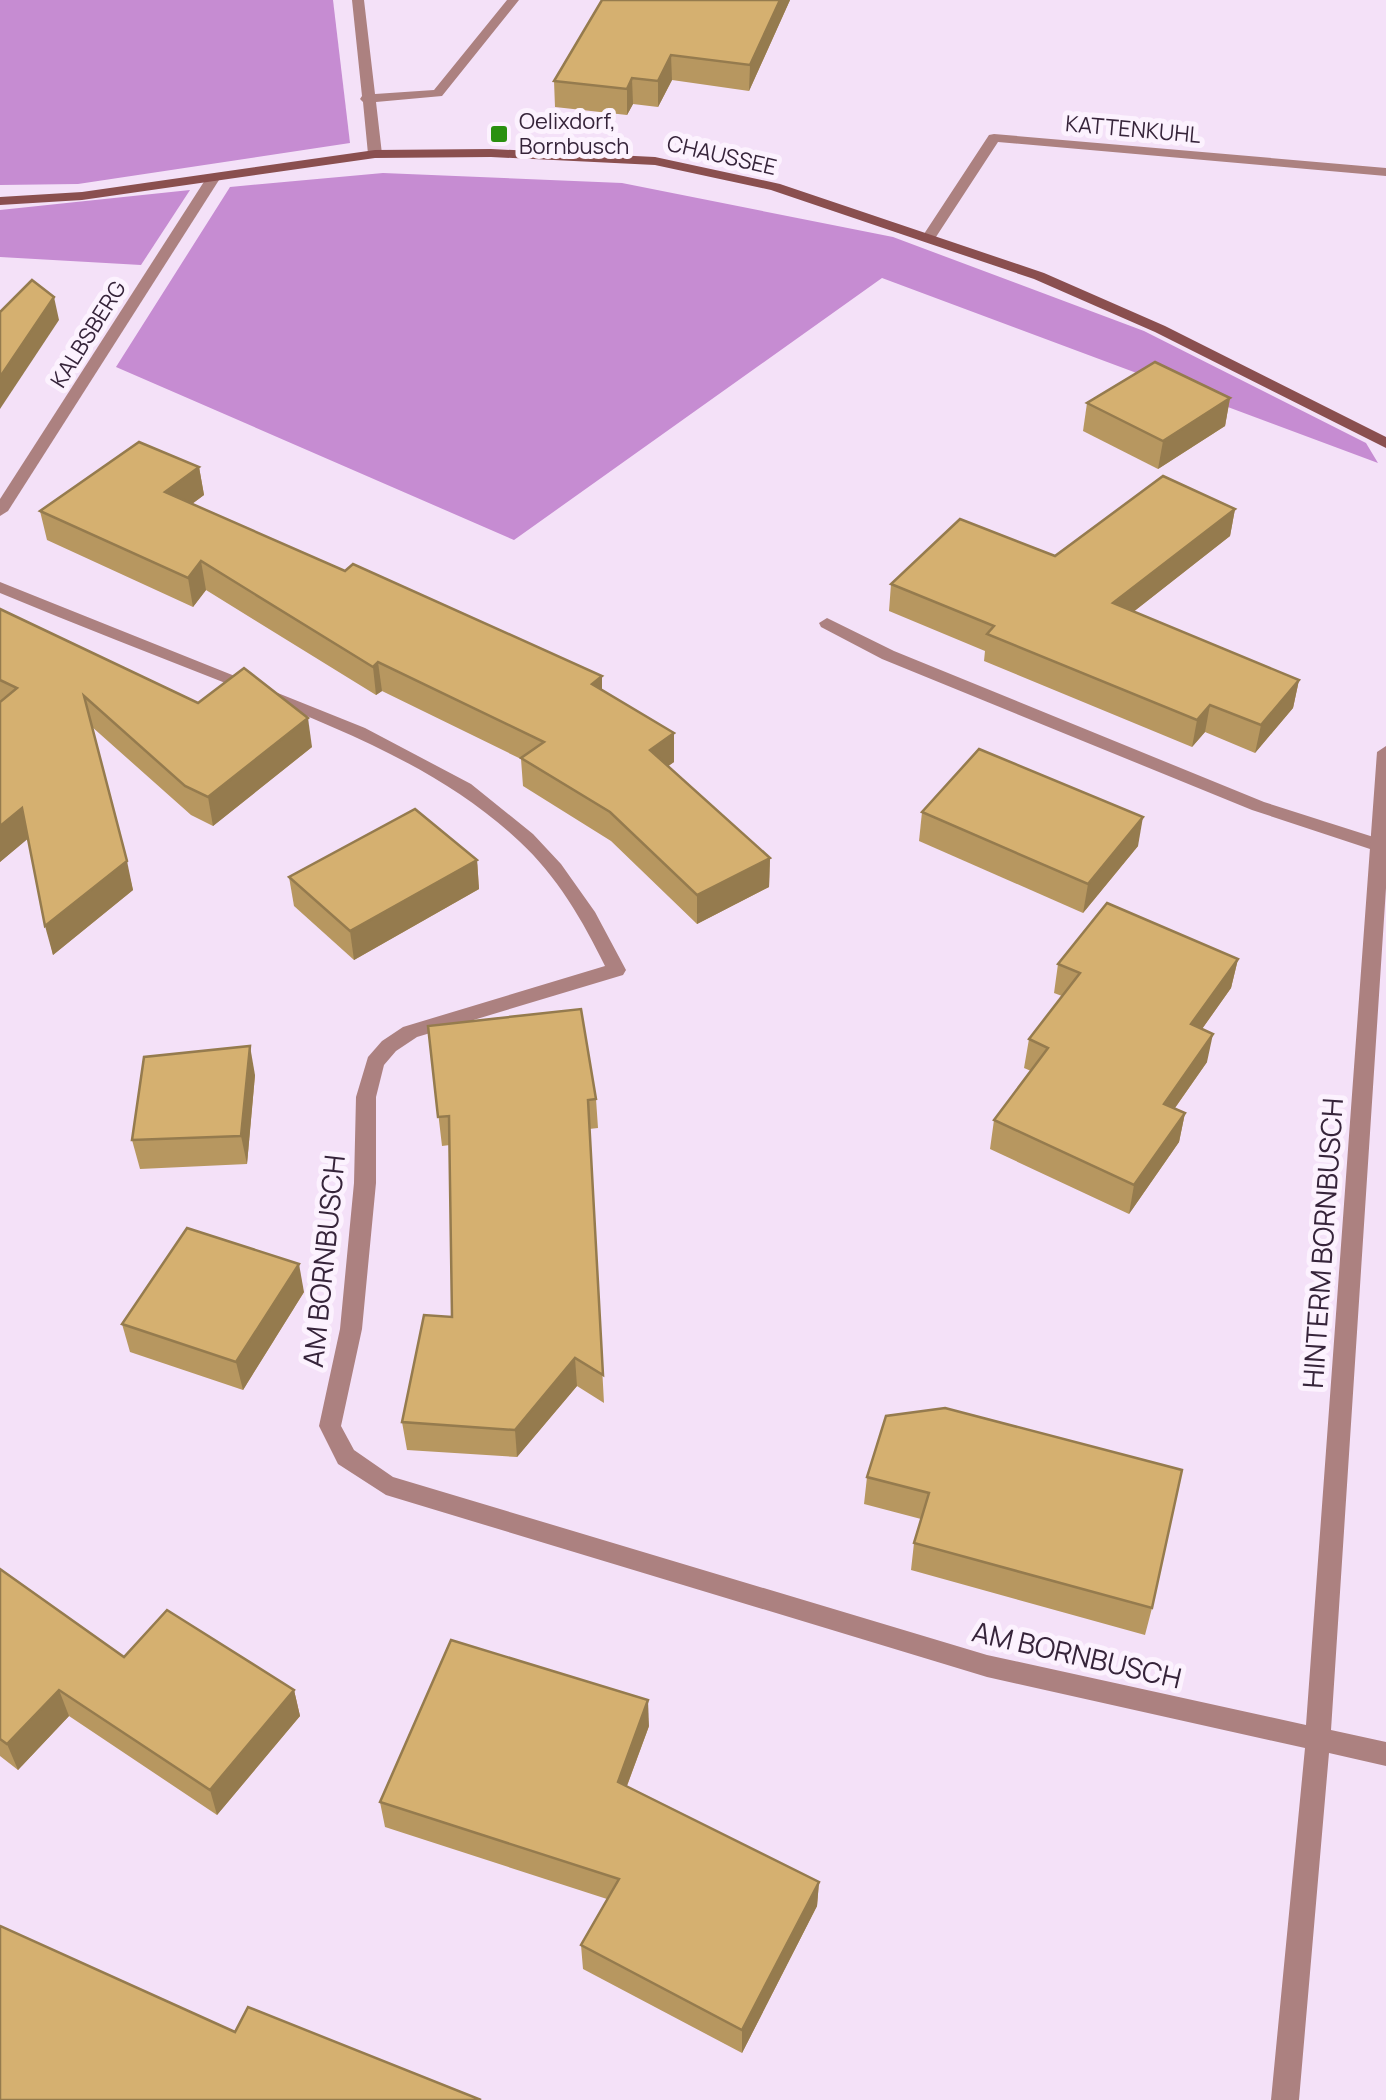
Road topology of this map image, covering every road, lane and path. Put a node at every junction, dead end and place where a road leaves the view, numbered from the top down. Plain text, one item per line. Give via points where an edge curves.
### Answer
1 (358, 0) edge
2 (513, 0) edge
3 (366, 99) junction
4 (374, 154) junction
5 (1386, 172) edge
6 (212, 180) junction
7 (0, 201) edge
8 (930, 237) junction
9 (1386, 443) edge
10 (0, 511) edge
11 (0, 586) edge
12 (827, 622) dead end
13 (1386, 752) edge
14 (1380, 846) junction
15 (1318, 1739) junction
16 (1386, 1754) edge
17 (1285, 2100) edge

1 - 3 street
2 - 3 street via 438,93
3 - 4 street
4 - 6 street, CHAUSSEE
4 - 8 street, CHAUSSEE via 655,160 776,187
5 - 8 street, KATTENKUHL via 994,138
6 - 7 street, CHAUSSEE
6 - 10 street, KALBSBERG
8 - 9 street, CHAUSSEE via 1160,329
11 - 15 street, AM BORNBUSCH via 356,729 444,775 525,836 568,882 616,970 410,1032 375,1062 366,1096 351,1329 330,1426 346,1456 386,1485 987,1666
12 - 14 street via 888,654 1258,806
13 - 14 street, HINTERM BORNBUSCH
14 - 15 street, HINTERM BORNBUSCH
15 - 16 street
15 - 17 street, HINTERM BORNBUSCH

